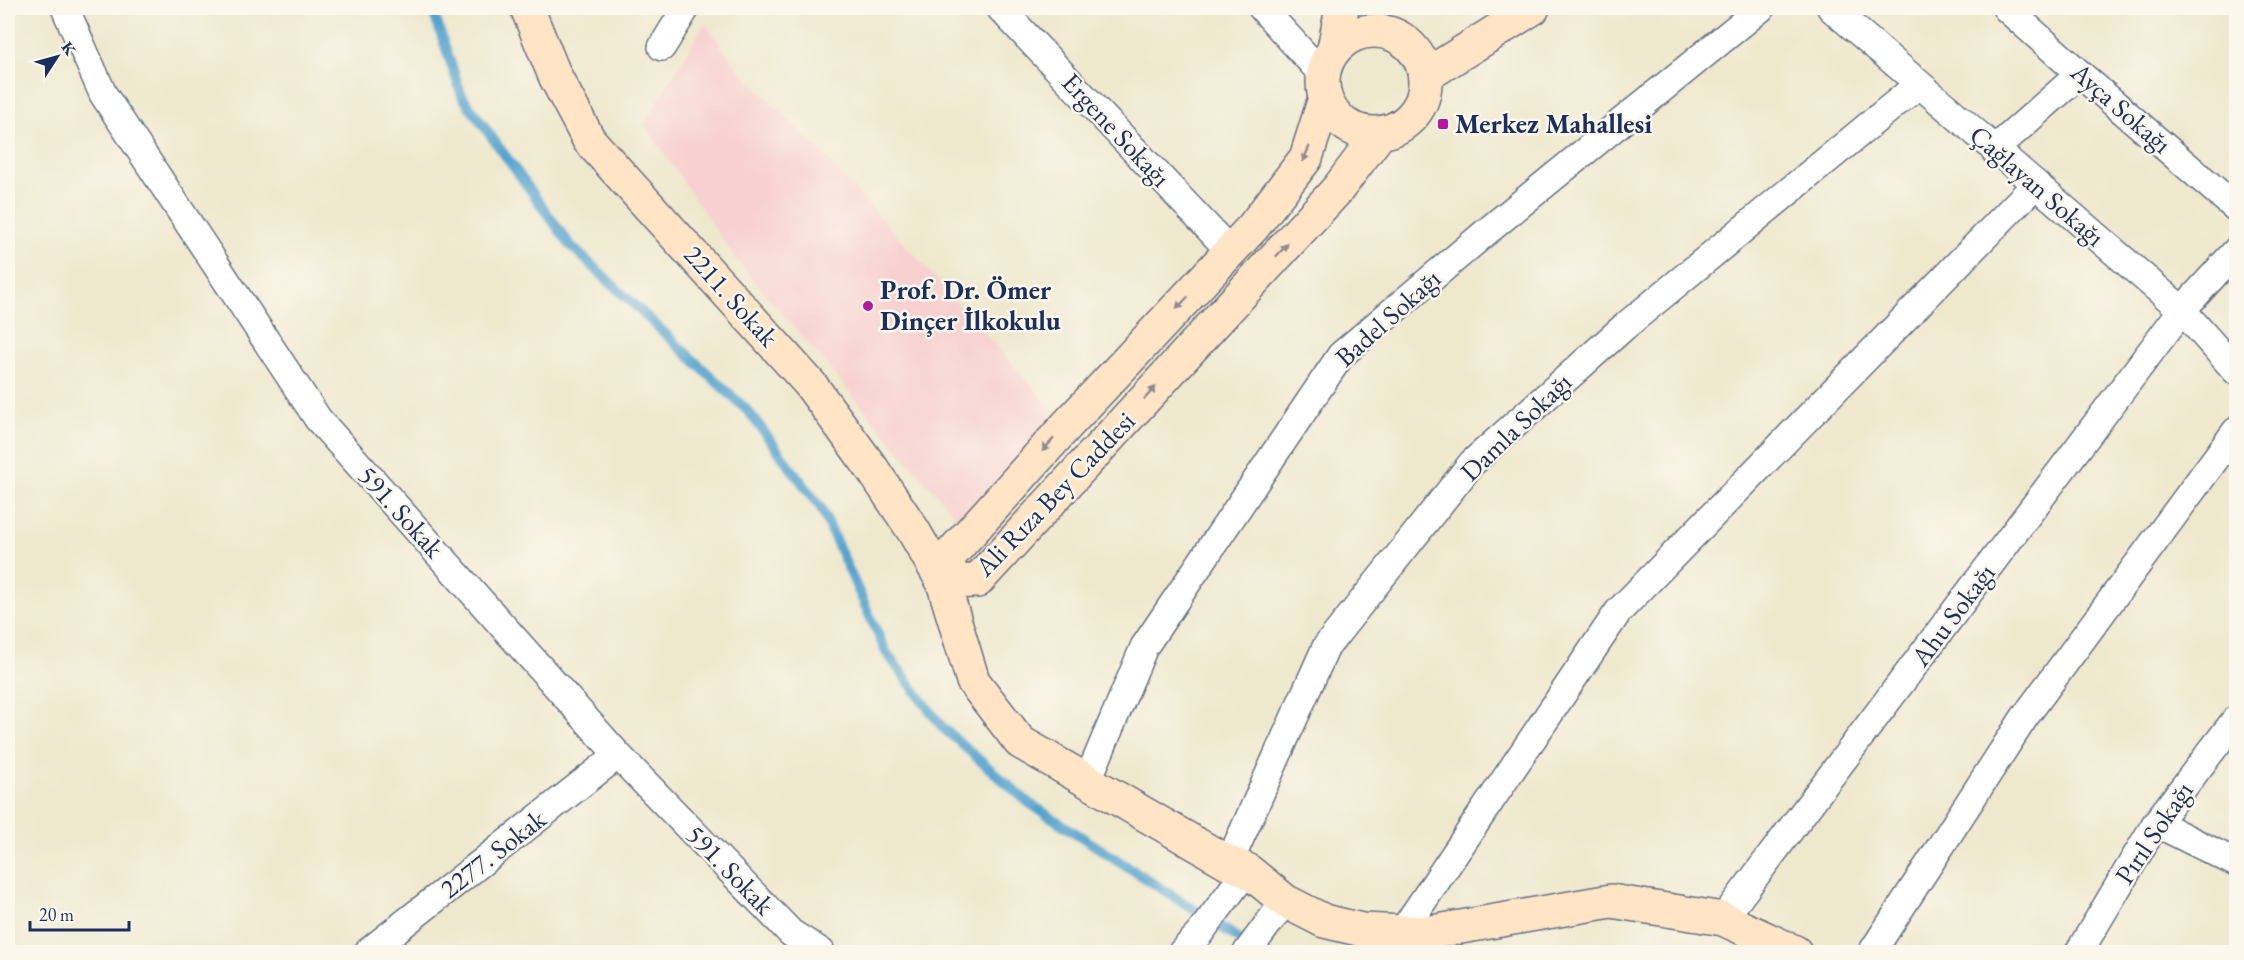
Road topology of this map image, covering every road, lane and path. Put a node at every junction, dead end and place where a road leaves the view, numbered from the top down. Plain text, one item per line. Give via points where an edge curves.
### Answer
1 (65, 8) edge
2 (527, 8) edge
3 (686, 8) edge
4 (1000, 8) edge
5 (1263, 8) edge
6 (1342, 8) edge
7 (1533, 8) edge
8 (1761, 8) edge
9 (1831, 8) edge
10 (2006, 8) edge
11 (1377, 19) edge
12 (662, 47) dead end
13 (1328, 74) junction
14 (2080, 74) junction
15 (1425, 76) junction
16 (1918, 85) junction
17 (1380, 133) junction
18 (1994, 150) junction
19 (2035, 185) junction
20 (2236, 208) edge
21 (2236, 251) edge
22 (1231, 252) junction
23 (2182, 310) junction
24 (2236, 371) edge
25 (2236, 431) edge
26 (943, 582) junction
27 (2236, 719) edge
28 (618, 755) junction
29 (1088, 782) junction
30 (2157, 823) junction
31 (2236, 863) edge
32 (1236, 874) junction
33 (1280, 907) junction
34 (1723, 919) junction
35 (1402, 932) junction
36 (368, 952) edge
37 (821, 952) edge
38 (1182, 952) edge
39 (1247, 952) edge
40 (1795, 952) edge
41 (1872, 952) edge
42 (2079, 952) edge

1 - 28 street, 591. Sokak via 103,93 318,419
2 - 26 street, 2211. Sokak via 555,76 589,140 810,384 873,470
3 - 12 street
4 - 22 street, Ergene Sokağı
5 - 13 street
6 - 13 street, Ali Rıza Bey Caddesi
7 - 15 street
8 - 29 street, Badel Sokağı via 1341,355 1144,647
9 - 16 street, Çağlayan Sokağı
10 - 14 street, Ayça Sokağı
11 - 13 street via 1346,39
11 - 15 street via 1413,50
13 - 17 street via 1334,114 1346,126
13 -> 22 street, Ali Rıza Bey Caddesi via 1306,158
14 - 18 street
14 - 20 street, Ayça Sokağı
15 - 17 street via 1422,100 1416,111 1406,122
16 - 18 street, Çağlayan Sokağı
16 - 32 street, Damla Sokağı via 1624,327 1472,463 1326,647
26 -> 17 street, Ali Rıza Bey Caddesi via 977,581 1337,190
18 - 19 street, Çağlayan Sokağı
19 - 23 street, Çağlayan Sokağı
19 - 35 street via 1618,612
21 - 23 street, Ahu Sokağı
22 -> 26 street, Ali Rıza Bey Caddesi via 951,554
23 - 24 street, Çağlayan Sokağı
23 - 34 street, Ahu Sokağı
25 - 41 street via 2024,718
26 - 29 street, 2211. Sokak via 973,681 1020,742
27 - 30 street, Pırıl Sokağı
28 - 36 street, 2277. Sokak
28 - 37 street, 591. Sokak via 791,933
29 - 32 street, 2211. Sokak
30 - 31 street
30 - 42 street, Pırıl Sokağı
32 - 33 street, 2211. Sokak
32 - 38 street, Damla Sokağı via 1200,933
33 - 35 street, 2211. Sokak via 1362,930
33 - 39 street
34 - 35 street, 2211. Sokak via 1611,901 1426,933
34 - 40 street, 2211. Sokak

